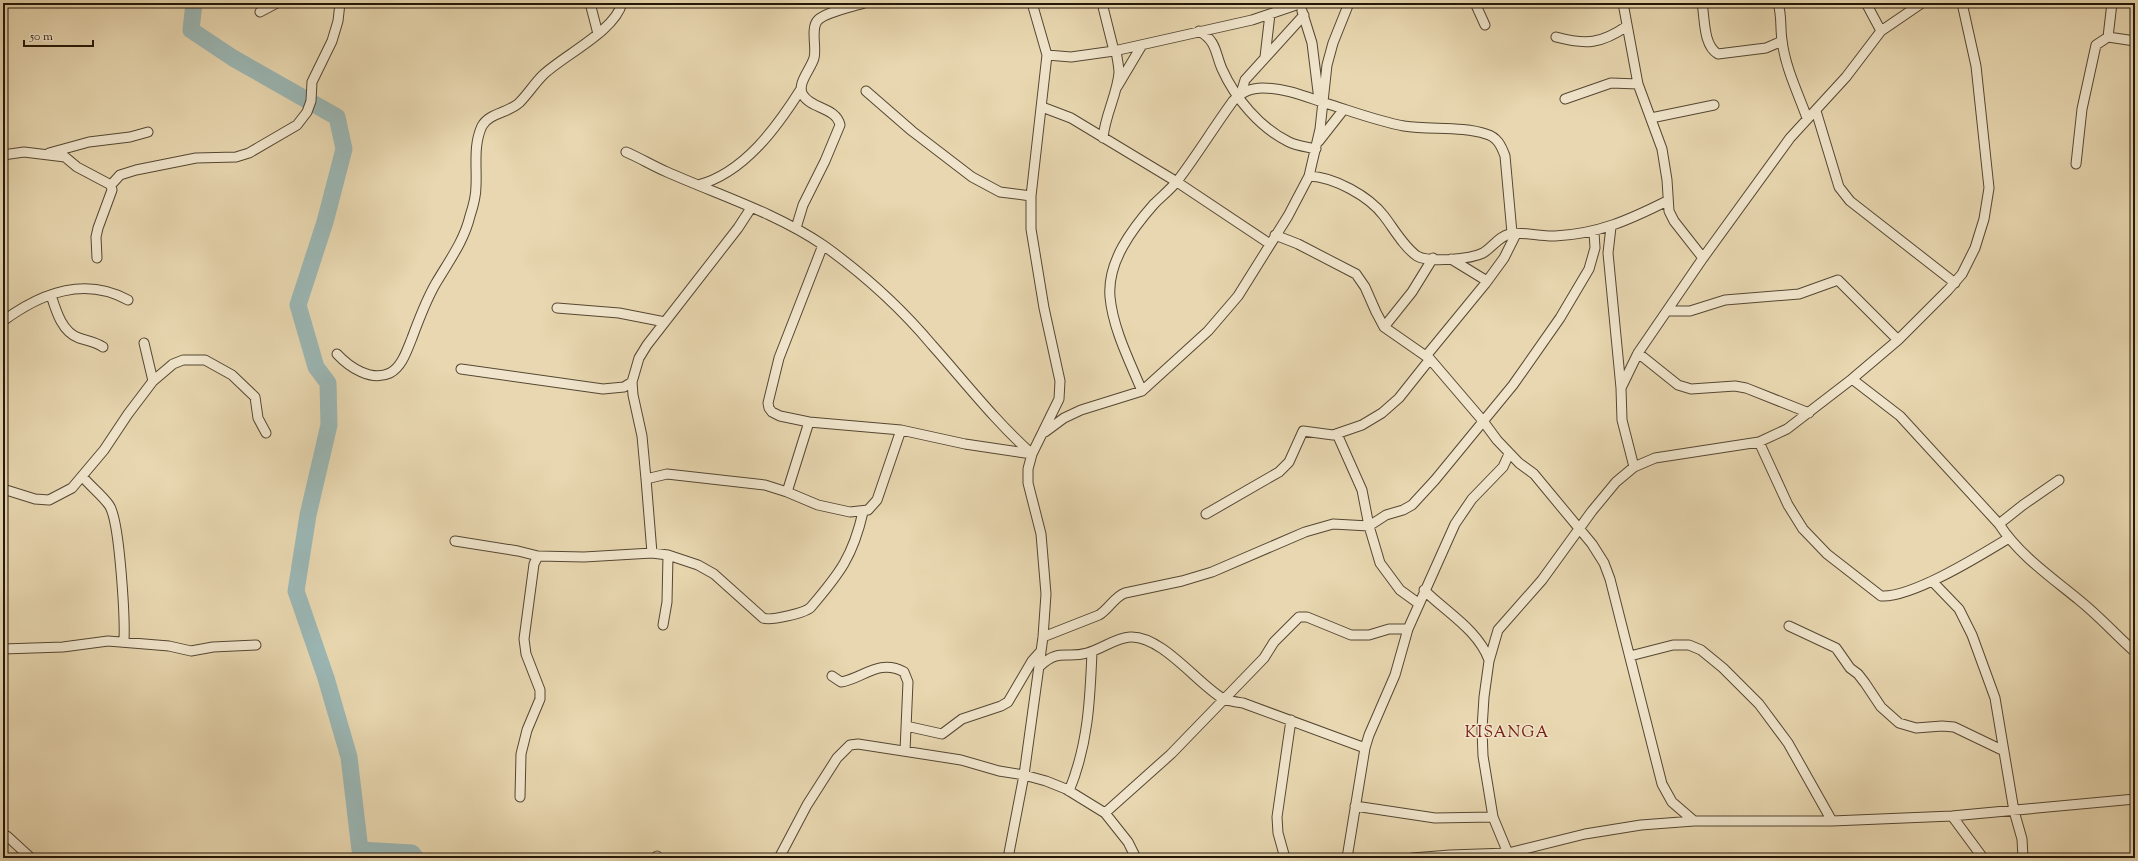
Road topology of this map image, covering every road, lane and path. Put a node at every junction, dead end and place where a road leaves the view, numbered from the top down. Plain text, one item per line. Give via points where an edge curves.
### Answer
1 (277, 3) edge
2 (340, 3) edge
3 (590, 3) edge
4 (622, 3) edge
5 (864, 3) edge
6 (1032, 3) edge
7 (1102, 3) edge
8 (1301, 3) edge
9 (1349, 3) edge
10 (1475, 3) edge
11 (1623, 3) edge
12 (1702, 3) edge
13 (1778, 3) edge
14 (1866, 3) edge
15 (1922, 3) edge
16 (1962, 3) edge
17 (2112, 3) edge
18 (1288, 5) edge
19 (260, 12) dead end
20 (1270, 14) junction
21 (1304, 14) junction
22 (1485, 25) dead end
23 (1627, 26) junction
24 (1200, 31) junction
25 (1880, 31) junction
26 (598, 34) junction
27 (1556, 37) dead end
28 (2108, 37) junction
29 (1782, 41) junction
30 (2135, 41) edge
31 (1142, 45) junction
32 (1115, 51) junction
33 (1047, 55) junction
34 (1265, 57) junction
35 (1638, 84) junction
36 (801, 89) junction
37 (1116, 89) junction
38 (866, 91) dead end
39 (1239, 95) junction
40 (1565, 99) dead end
41 (1321, 101) junction
42 (1714, 105) dead end
43 (1042, 107) junction
44 (1344, 109) junction
45 (1816, 111) junction
46 (1651, 118) junction
47 (1807, 118) junction
48 (148, 132) dead end
49 (1103, 138) junction
50 (1317, 146) junction
51 (626, 152) dead end
52 (46, 154) junction
53 (3, 155) edge
54 (2076, 164) dead end
55 (1309, 176) junction
56 (1177, 182) junction
57 (111, 184) junction
58 (698, 185) junction
59 (1031, 196) junction
60 (1667, 201) junction
61 (751, 208) junction
62 (1611, 227) junction
63 (796, 228) junction
64 (1594, 232) junction
65 (1514, 233) junction
66 (1275, 235) junction
67 (1270, 244) junction
68 (823, 245) junction
69 (97, 258) dead end
70 (1433, 258) junction
71 (1703, 258) junction
72 (1451, 259) junction
73 (1487, 280) junction
74 (1955, 283) junction
75 (51, 295) junction
76 (128, 300) dead end
77 (557, 308) dead end
78 (1668, 311) junction
79 (3, 321) edge
80 (665, 322) junction
81 (1384, 327) junction
82 (1898, 340) junction
83 (144, 343) dead end
84 (103, 347) dead end
85 (1638, 353) junction
86 (336, 354) dead end
87 (1428, 357) junction
88 (461, 370) dead end
89 (1852, 379) junction
90 (153, 381) junction
91 (632, 382) junction
92 (1621, 388) junction
93 (1142, 392) junction
94 (1809, 413) junction
95 (1483, 421) junction
96 (809, 422) junction
97 (901, 430) junction
98 (266, 433) dead end
99 (1044, 433) junction
100 (1337, 434) junction
101 (1759, 442) junction
102 (1032, 454) junction
103 (1509, 454) junction
104 (1634, 468) junction
105 (82, 476) junction
106 (646, 479) junction
107 (2059, 480) dead end
108 (3, 489) edge
109 (787, 492) junction
110 (863, 512) junction
111 (1206, 514) dead end
112 (1999, 524) junction
113 (1369, 526) junction
114 (1579, 528) junction
115 (2009, 538) junction
116 (455, 541) dead end
117 (652, 553) junction
118 (668, 555) junction
119 (538, 556) junction
120 (1932, 581) junction
121 (1424, 590) junction
122 (1418, 603) junction
123 (663, 625) dead end
124 (1789, 626) dead end
125 (1408, 629) junction
126 (1043, 637) junction
127 (124, 642) junction
128 (256, 645) dead end
129 (3, 649) edge
130 (1041, 651) junction
131 (1092, 652) junction
132 (2135, 652) edge
133 (1630, 656) junction
134 (1489, 661) junction
135 (1040, 666) junction
136 (832, 676) dead end
137 (1223, 698) junction
138 (1291, 720) junction
139 (906, 726) junction
140 (1365, 748) junction
141 (2004, 750) junction
142 (905, 751) junction
143 (1024, 775) junction
144 (1068, 791) junction
145 (520, 797) dead end
146 (2135, 799) edge
147 (1355, 806) junction
148 (2014, 811) junction
149 (1104, 813) junction
150 (1952, 816) junction
151 (1493, 817) junction
152 (1694, 821) junction
153 (1832, 821) junction
154 (3, 834) edge
155 (1509, 856) edge
156 (31, 858) edge
157 (779, 858) edge
158 (1008, 858) edge
159 (1136, 858) edge
160 (1285, 858) edge
161 (1347, 858) edge
162 (1412, 858) edge
163 (1983, 858) edge
164 (2023, 858) edge

1 - 19 street
2 - 57 street via 332,41 312,82 311,101 307,112 297,125 236,158 196,158 136,170 120,175
3 - 26 street
4 - 26 street via 604,31
5 - 36 street via 825,16 816,22 814,56
6 - 33 street
7 - 32 street
8 - 18 street
8 - 21 street
9 - 41 street via 1326,65
10 - 22 street
11 - 23 street
12 - 29 street via 1708,44 1711,50 1718,54 1766,48
13 - 29 street
14 - 25 street
15 - 25 street
16 - 74 street via 1976,66 1989,188 1984,219 1975,248
17 - 28 street
18 - 20 street
20 - 24 street
20 - 34 street
21 - 34 street
21 - 41 street via 1312,43
23 - 27 street via 1614,35 1588,43
23 - 35 street
24 - 31 street
24 - 39 street via 1214,44 1228,82
25 - 45 street via 1846,77
26 - 86 street via 542,76 518,103 489,118 482,126 475,156 476,188 466,230 427,301 407,352 399,365 391,373 382,376 372,375 353,368
28 - 30 street
28 - 54 street via 2096,45 2092,56 2082,109
29 - 47 street
31 - 32 street
31 - 37 street
32 - 33 street via 1070,57
32 - 37 street via 1119,72
33 - 43 street
34 - 39 street via 1245,80
35 - 40 street via 1611,82
35 - 46 street
36 - 58 street via 779,124 755,149 716,178
36 - 63 street via 803,97 836,116 840,125 803,205
37 - 49 street
38 - 59 street via 912,131 985,185 1000,192
39 - 41 street via 1251,88 1278,89
39 - 50 street via 1269,130 1290,143
39 - 56 street
41 - 44 street
41 - 50 street
42 - 46 street
43 - 49 street via 1071,118
43 - 59 street
44 - 50 street
44 - 65 street via 1405,126 1475,131 1494,138 1501,145 1505,156
45 - 47 street
45 - 74 street via 1839,188 1850,201
46 - 60 street via 1662,149 1667,180
47 - 71 street
48 - 52 street via 76,145
49 - 56 street
50 - 55 street
51 - 58 street
52 - 53 street via 24,152
52 - 57 street via 65,157 77,167
55 - 66 street
55 - 70 street via 1322,177 1364,196 1378,209 1410,250 1422,258
56 - 67 street
56 - 93 street via 1154,204 1123,245 1113,271 1110,296 1113,314
57 - 69 street via 112,190 96,237
58 - 61 street
59 - 99 street via 1033,252 1060,381 1059,399
60 - 62 street
60 - 71 street via 1674,221
61 - 63 street
61 - 80 street
62 - 64 street
62 - 92 street via 1608,253
63 - 68 street
64 - 65 street via 1554,236
64 - 95 street via 1595,248 1589,269 1579,287 1513,385
65 - 72 street via 1504,236 1481,254
65 - 73 street via 1504,258
66 - 67 street
66 - 81 street via 1356,274
67 - 93 street via 1228,308 1193,346
68 - 96 street via 779,358 768,403 768,408 776,414
68 - 102 street via 885,297 932,344 1008,433
70 - 72 street
70 - 81 street via 1412,292
71 - 78 street
72 - 73 street
73 - 87 street
74 - 82 street
75 - 76 street via 89,288 110,292
75 - 79 street via 32,302
75 - 84 street via 68,332
77 - 80 street via 619,313
78 - 82 street via 1690,310 1725,300 1793,295 1838,280
78 - 85 street
80 - 91 street via 639,358
81 - 87 street
82 - 89 street
83 - 90 street
85 - 92 street
85 - 94 street via 1678,385 1691,389 1741,387
87 - 95 street
87 - 100 street via 1398,398 1382,413 1362,425
88 - 91 street via 603,389 624,387
89 - 94 street
89 - 112 street via 1900,416
90 - 98 street via 183,360 205,360 232,375 255,397 258,418
90 - 105 street via 104,450
91 - 106 street via 642,436
92 - 104 street via 1622,420
93 - 99 street via 1081,410 1064,418
94 - 101 street via 1788,429
95 - 103 street
95 - 113 street via 1412,505 1386,515
96 - 97 street
96 - 109 street
97 - 102 street via 965,444
97 - 110 street via 877,500
99 - 102 street
100 - 111 street via 1303,431 1289,462 1279,472
100 - 113 street via 1362,490
101 - 104 street via 1655,458
101 - 120 street via 1788,505 1803,528 1827,554 1875,593 1888,597
102 - 126 street via 1028,483 1041,534 1046,594
103 - 114 street via 1534,474
103 - 121 street via 1503,467 1472,499 1455,524
104 - 114 street via 1616,482
105 - 108 street via 72,488 49,500 35,499
105 - 127 street via 110,506 117,531 125,616
106 - 109 street via 667,474 723,479 765,485
106 - 117 street
107 - 112 street
109 - 110 street via 818,505
110 - 118 street via 853,547 843,567 811,607 798,614 766,619 714,574 698,565
112 - 115 street
113 - 122 street via 1380,563 1400,590
113 - 126 street via 1333,524 1305,532 1212,572 1124,594 1099,615
114 - 133 street via 1604,562
114 - 134 street via 1542,580 1498,630
115 - 120 street
115 - 132 street
116 - 119 street
117 - 118 street
117 - 119 street
118 - 123 street via 667,602
119 - 145 street via 534,564 524,639 526,654 540,690 540,699 527,730 521,754
120 - 141 street via 1959,609 1972,636 1995,698
121 - 122 street
121 - 134 street via 1471,632 1485,649
122 - 125 street
124 - 141 street via 1836,648 1881,707 1899,723 1916,728 1954,727
125 - 137 street via 1351,635 1307,617 1299,617 1274,642 1264,658
125 - 140 street via 1395,674
126 - 130 street
127 - 128 street via 169,646 191,651
127 - 129 street via 108,640 63,647
130 - 135 street
130 - 139 street via 1032,661 1014,695 1001,706 962,719 942,734
131 - 135 street via 1079,655 1058,654
131 - 137 street via 1118,639 1139,638 1174,657
131 - 144 street via 1091,697 1082,751
133 - 152 street via 1662,784 1672,802
133 - 153 street via 1673,645 1689,645 1701,650 1724,668 1759,704 1788,743
134 - 151 street via 1482,728 1486,783
135 - 143 street
136 - 139 street via 841,682 869,670 892,668 904,672 908,682
137 - 138 street
137 - 149 street via 1171,754
138 - 140 street
138 - 160 street via 1277,817 1278,833
139 - 142 street
140 - 147 street
141 - 148 street
142 - 143 street via 961,760
142 - 157 street via 858,744 850,745 844,750 807,805
143 - 144 street
143 - 158 street
144 - 149 street
146 - 148 street
147 - 151 street via 1436,818
147 - 161 street
148 - 150 street
148 - 164 street via 2022,839
149 - 159 street via 1128,842
150 - 153 street
150 - 163 street
151 - 155 street
152 - 153 street
152 - 155 street via 1642,825 1585,834
154 - 156 street
155 - 162 street via 1450,854

